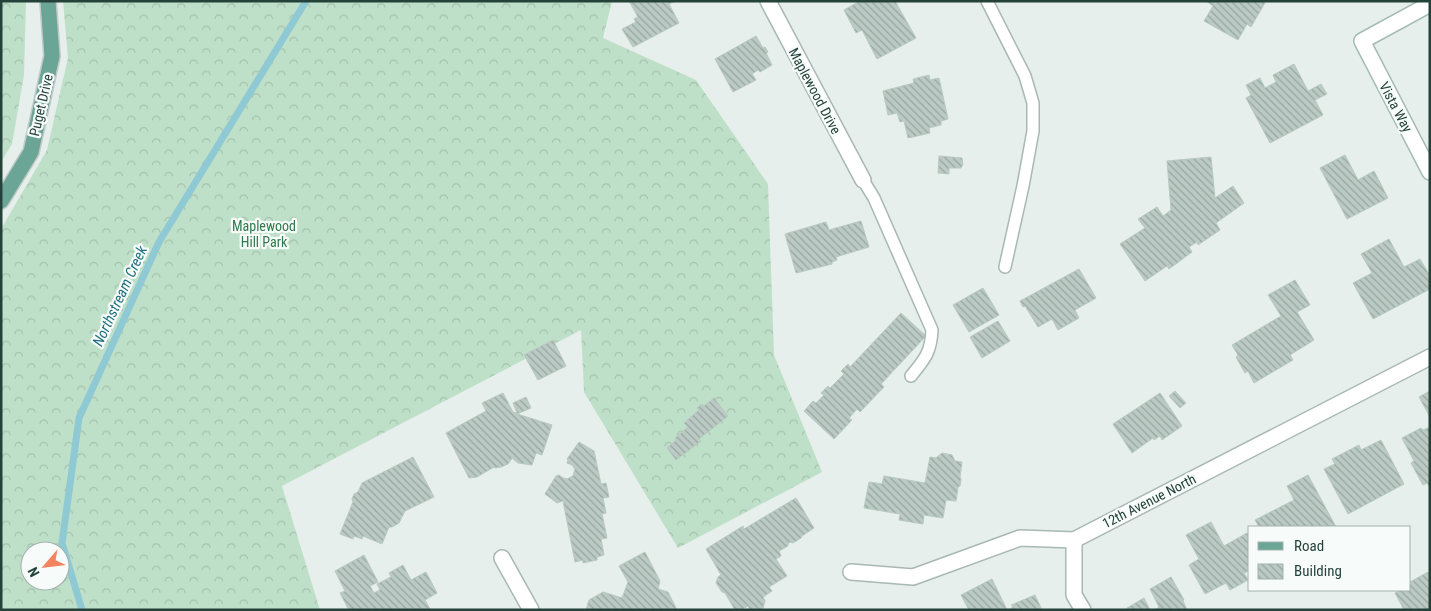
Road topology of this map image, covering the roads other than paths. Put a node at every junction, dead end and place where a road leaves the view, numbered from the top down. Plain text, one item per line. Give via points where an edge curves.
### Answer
1 (48, 1) edge
2 (768, 1) edge
3 (987, 1) edge
4 (1430, 4) edge
5 (1430, 172) edge
6 (863, 180) joint
7 (1, 201) edge
8 (1004, 267) dead end
9 (1430, 357) edge
10 (911, 376) dead end
11 (1074, 540) junction
12 (502, 558) dead end
13 (851, 572) dead end
14 (531, 610) edge
15 (1083, 610) edge

1 - 7 main road, Puget Drive via 52,56 31,152
2 - 6 street, Maplewood Drive
3 - 8 lane via 1025,76 1033,104 1033,131
4 - 5 street, Vista Way via 1362,41
6 - 10 lane via 932,330 931,345
9 - 11 street, 12th Avenue North
11 - 13 street, 12th Avenue North via 1020,538 913,577
11 - 15 street via 1074,595
12 - 14 street

